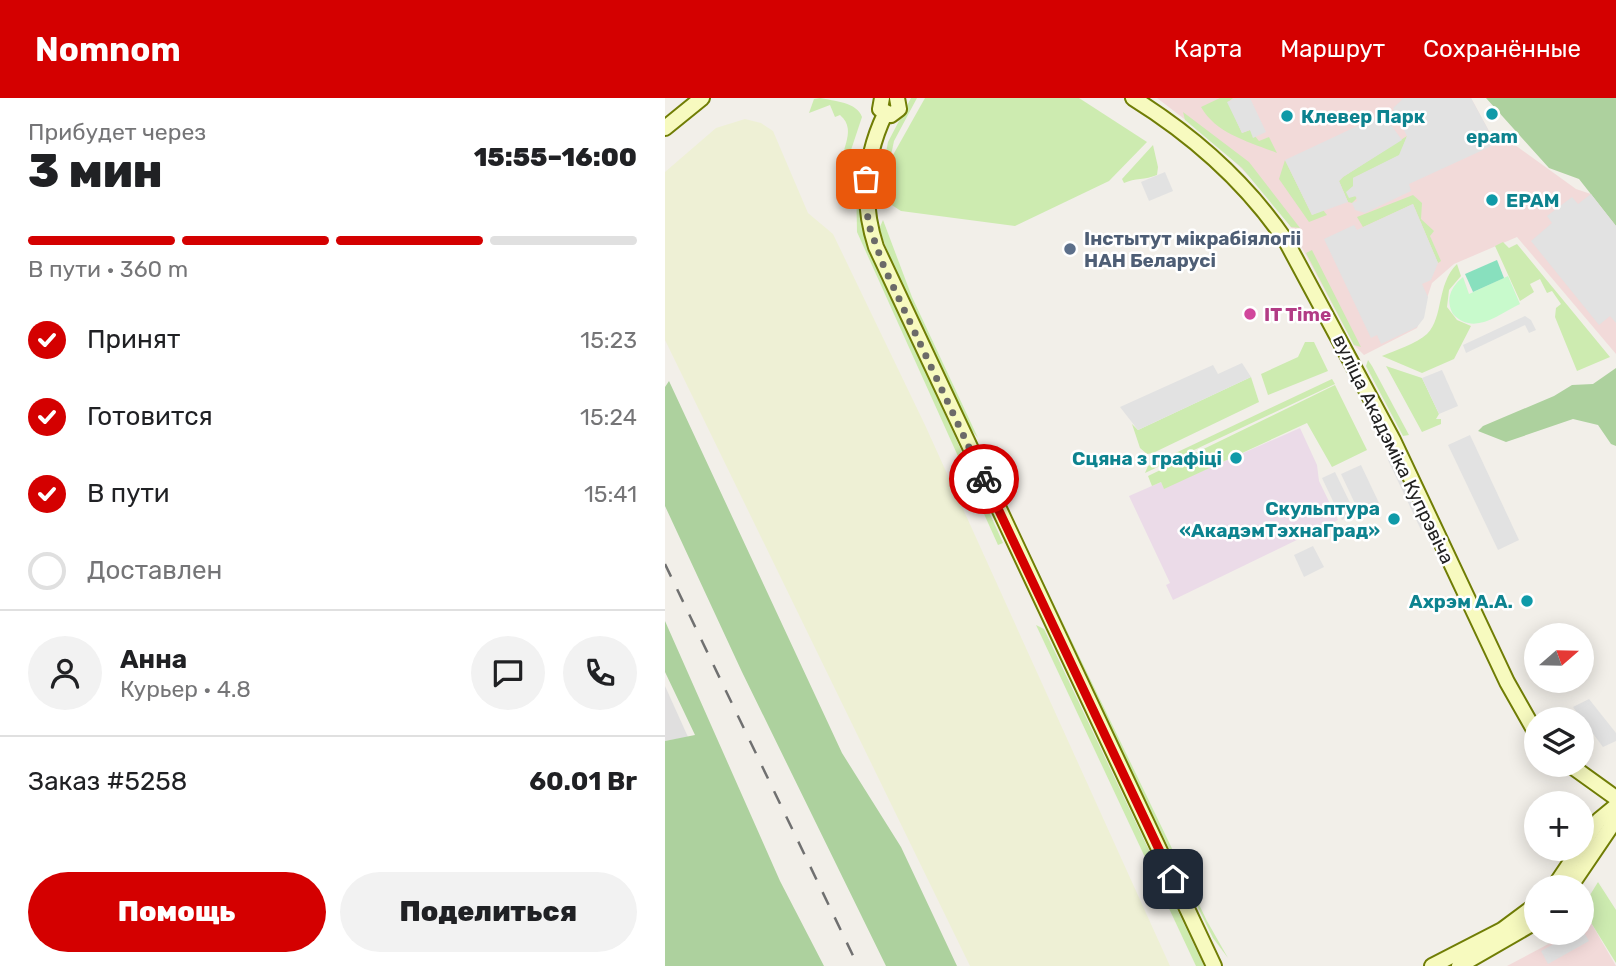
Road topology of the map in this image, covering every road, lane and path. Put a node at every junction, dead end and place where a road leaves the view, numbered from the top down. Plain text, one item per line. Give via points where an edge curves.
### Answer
1 (702, 98) edge
2 (897, 98) edge
3 (1133, 98) edge
4 (878, 103) edge
5 (665, 128) edge
6 (1524, 712) edge
7 (1587, 777) edge
8 (1616, 798) edge
9 (1616, 806) edge
10 (1616, 814) edge
11 (1562, 875) edge
12 (1578, 875) edge
13 (1524, 914) edge
14 (1524, 928) edge
15 (1214, 966) edge
16 (1432, 966) edge
17 (1459, 966) edge

1 - 5 main road
2 - 4 main road via 897,112
3 - 6 main road, вуліца Акадэміка Купрэвіча via 1218,161 1290,247 1393,440
4 - 15 main road via 866,179 866,211 876,247
7 - 8 main road
9 - 11 main road via 1599,820
10 - 12 main road
13 - 16 main road
14 - 17 main road

